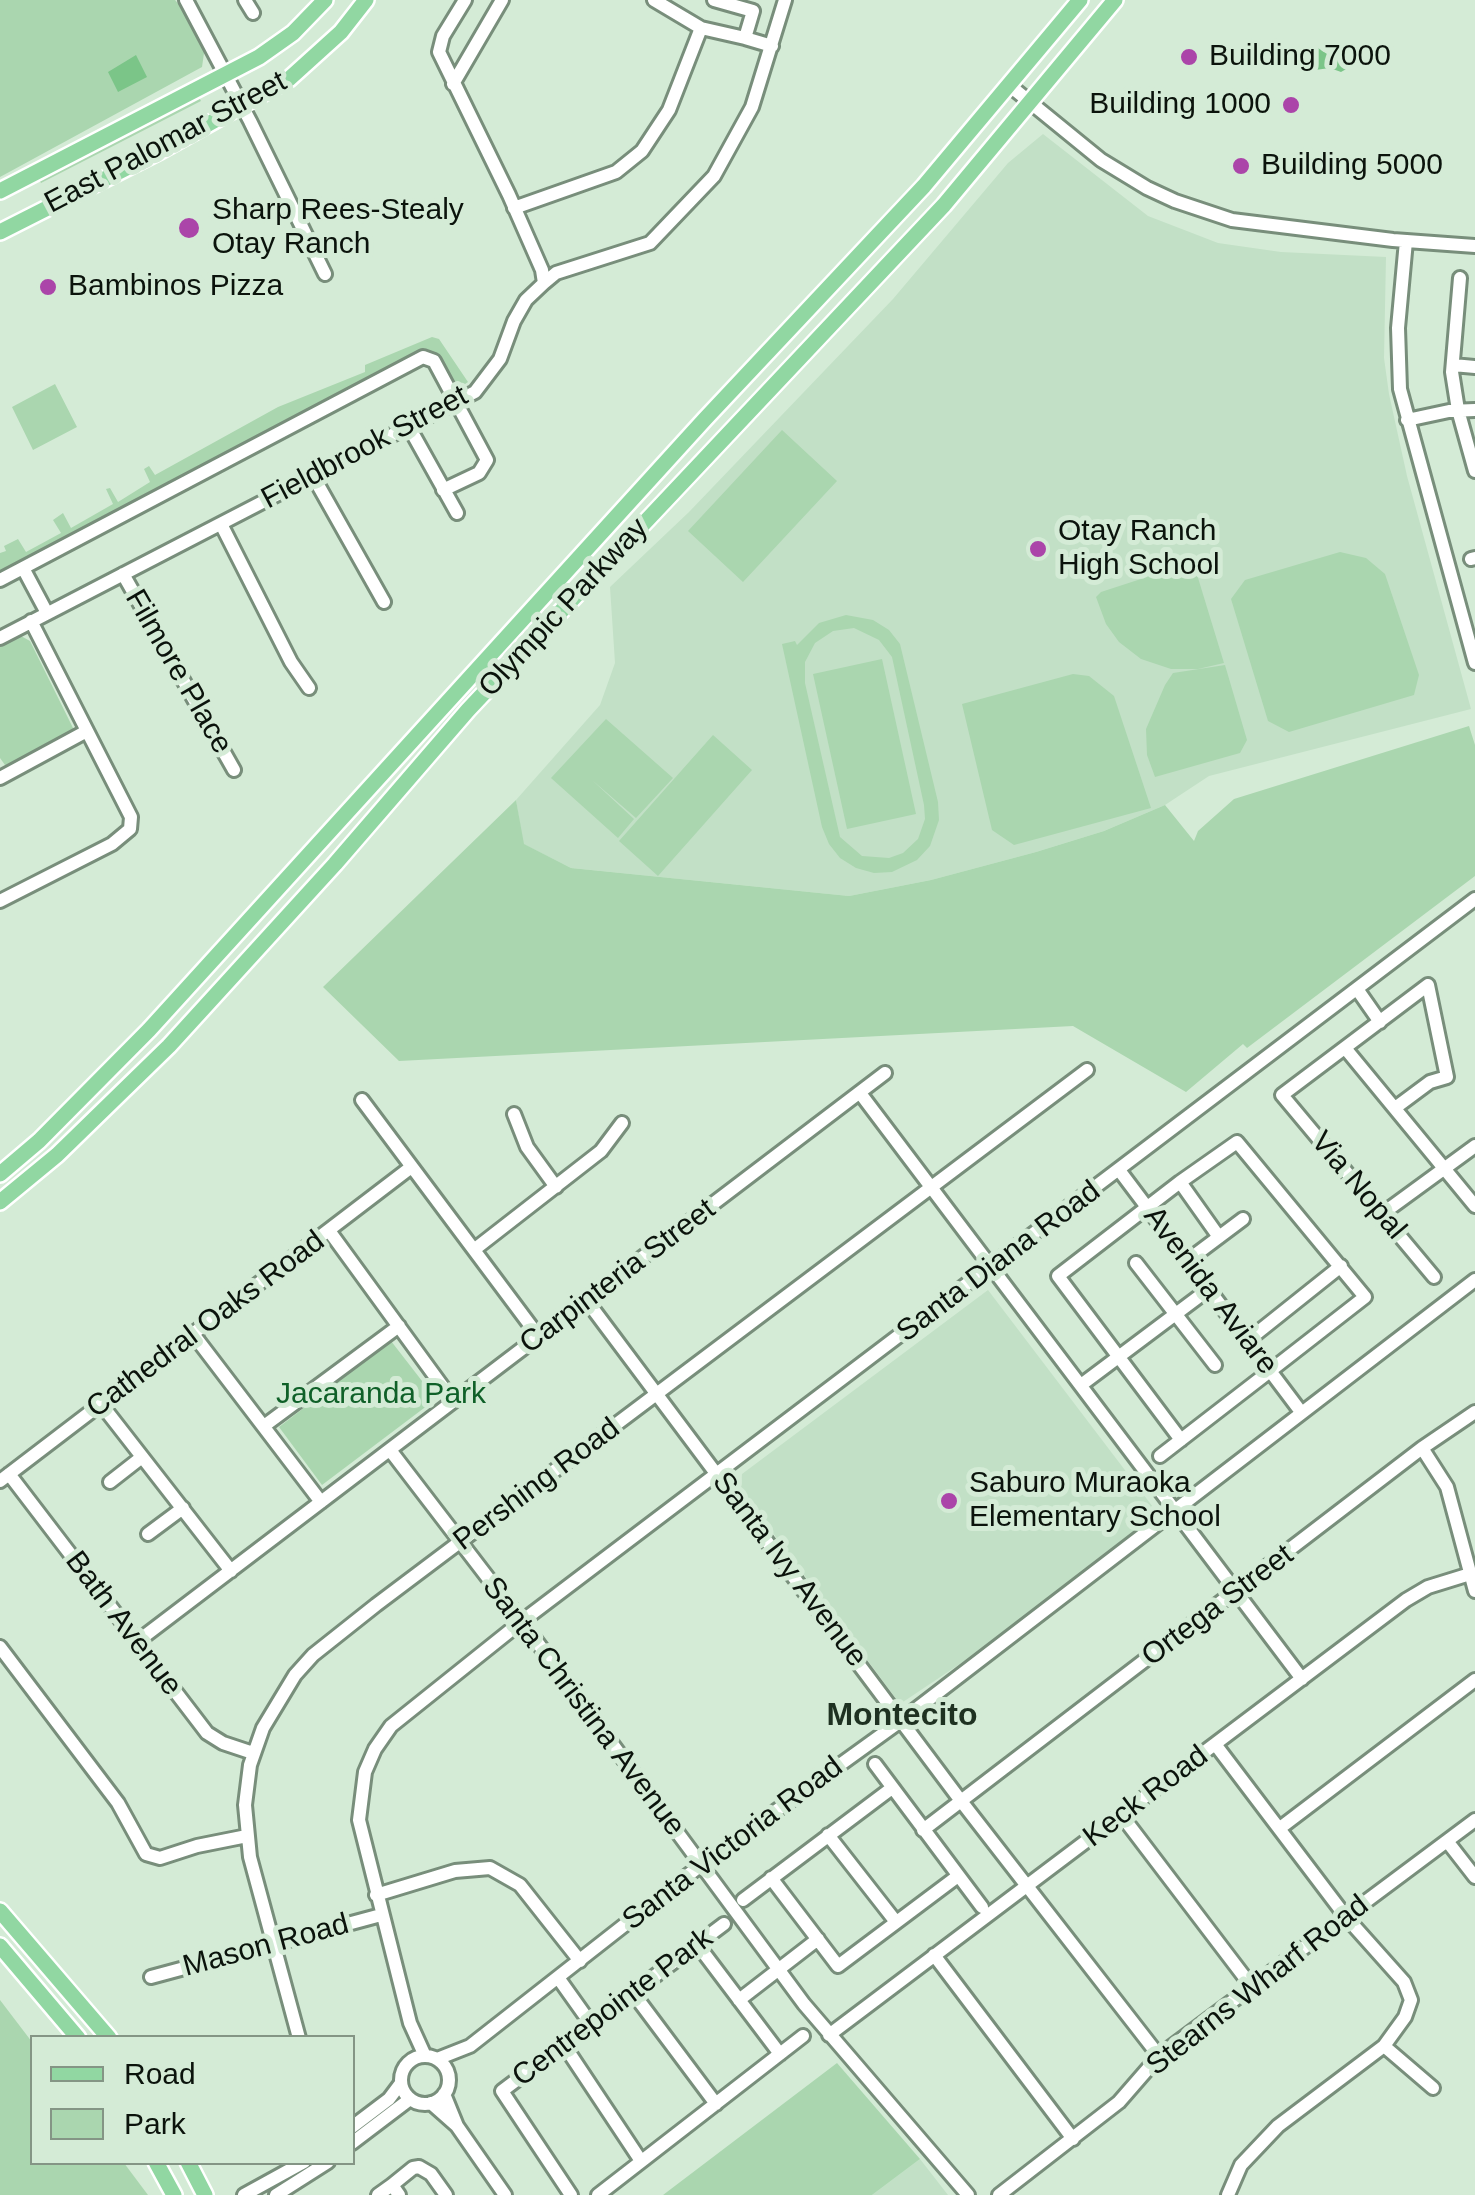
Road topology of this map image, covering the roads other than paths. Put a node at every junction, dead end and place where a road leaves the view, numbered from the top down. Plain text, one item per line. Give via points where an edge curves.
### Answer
1 (186, 0) edge
2 (245, 0) edge
3 (326, 0) edge
4 (366, 0) edge
5 (465, 0) edge
6 (502, 0) edge
7 (654, 0) edge
8 (714, 0) edge
9 (785, 0) edge
10 (1080, 0) edge
11 (1115, 0) edge
12 (254, 13) dead end
13 (701, 28) junction
14 (745, 38) junction
15 (772, 46) junction
16 (226, 76) junction
17 (454, 84) junction
18 (1009, 85) junction
19 (1029, 101) junction
20 (242, 107) junction
21 (0, 191) edge
22 (514, 208) junction
23 (0, 232) edge
24 (1406, 242) junction
25 (1475, 246) edge
26 (325, 274) dead end
27 (1460, 278) dead end
28 (544, 283) junction
29 (1458, 303) junction
30 (1475, 304) edge
31 (1453, 365) junction
32 (1475, 367) edge
33 (455, 403) junction
34 (1458, 410) junction
35 (1475, 410) edge
36 (1407, 420) junction
37 (409, 426) junction
38 (1475, 471) edge
39 (313, 476) junction
40 (443, 490) junction
41 (456, 513) dead end
42 (617, 516) junction
43 (220, 524) junction
44 (636, 531) junction
45 (23, 568) junction
46 (123, 574) junction
47 (0, 580) edge
48 (384, 602) dead end
49 (47, 614) junction
50 (31, 622) junction
51 (0, 638) edge
52 (1472, 644) edge
53 (1475, 664) edge
54 (309, 688) dead end
55 (85, 732) junction
56 (234, 770) dead end
57 (1, 776) edge
58 (1475, 899) edge
59 (0, 900) edge
60 (1356, 989) junction
61 (1380, 1022) junction
62 (1345, 1048) junction
63 (1087, 1070) dead end
64 (886, 1072) dead end
65 (860, 1093) junction
66 (362, 1100) dead end
67 (1394, 1108) junction
68 (514, 1114) dead end
69 (622, 1123) dead end
70 (1475, 1146) edge
71 (410, 1168) junction
72 (1445, 1169) junction
73 (1120, 1170) junction
74 (0, 1174) edge
75 (1180, 1182) junction
76 (556, 1187) junction
77 (931, 1188) junction
78 (0, 1202) edge
79 (1475, 1206) edge
80 (1147, 1207) junction
81 (1382, 1214) junction
82 (1242, 1219) dead end
83 (330, 1232) junction
84 (1219, 1237) junction
85 (475, 1249) junction
86 (1188, 1261) junction
87 (1136, 1263) dead end
88 (1341, 1266) junction
89 (992, 1268) junction
90 (1434, 1278) dead end
91 (1475, 1280) edge
92 (1208, 1289) junction
93 (587, 1301) junction
94 (1176, 1314) junction
95 (399, 1326) junction
96 (194, 1334) junction
97 (539, 1336) junction
98 (1247, 1340) junction
99 (1118, 1357) junction
100 (1215, 1365) dead end
101 (1270, 1371) junction
102 (1080, 1385) junction
103 (657, 1394) junction
104 (453, 1401) junction
105 (101, 1404) junction
106 (1301, 1412) junction
107 (1475, 1412) edge
108 (264, 1426) junction
109 (1180, 1440) junction
110 (1422, 1448) junction
111 (390, 1450) junction
112 (142, 1456) junction
113 (1160, 1456) dead end
114 (716, 1474) junction
115 (5, 1477) edge
116 (110, 1482) dead end
117 (322, 1502) junction
118 (182, 1508) junction
119 (1176, 1511) junction
120 (148, 1534) dead end
121 (460, 1544) junction
122 (231, 1570) junction
123 (1470, 1574) junction
124 (1475, 1591) edge
125 (1237, 1593) junction
126 (521, 1622) junction
127 (138, 1640) junction
128 (0, 1648) edge
129 (1302, 1679) junction
130 (1475, 1680) edge
131 (902, 1720) junction
132 (1215, 1744) junction
133 (253, 1753) junction
134 (875, 1764) dead end
135 (892, 1788) junction
136 (961, 1801) junction
137 (1122, 1816) junction
138 (1475, 1820) edge
139 (1280, 1828) junction
140 (923, 1830) junction
141 (828, 1835) junction
142 (247, 1836) junction
143 (1447, 1841) junction
144 (701, 1865) junction
145 (958, 1876) junction
146 (1475, 1877) edge
147 (772, 1878) junction
148 (1028, 1887) junction
149 (376, 1895) junction
150 (744, 1900) dead end
151 (982, 1907) dead end
152 (0, 1911) edge
153 (381, 1915) junction
154 (1346, 1917) junction
155 (896, 1922) junction
156 (724, 1924) dead end
157 (818, 1939) junction
158 (274, 1944) junction
159 (697, 1944) junction
160 (0, 1946) edge
161 (934, 1955) junction
162 (580, 1961) junction
163 (777, 1969) junction
164 (151, 1977) dead end
165 (559, 1979) junction
166 (1252, 1987) junction
167 (633, 1993) junction
168 (739, 2000) junction
169 (410, 2023) junction
170 (591, 2024) junction
171 (829, 2034) junction
172 (75, 2035) edge
173 (106, 2035) edge
174 (298, 2035) edge
175 (803, 2036) dead end
176 (564, 2044) junction
177 (470, 2046) junction
178 (1384, 2046) junction
179 (780, 2054) junction
180 (1159, 2056) junction
181 (431, 2057) junction
182 (410, 2060) junction
183 (448, 2072) junction
184 (401, 2084) junction
185 (1433, 2088) dead end
186 (444, 2094) junction
187 (410, 2099) junction
188 (432, 2103) junction
189 (716, 2104) junction
190 (355, 2125) edge
191 (457, 2126) junction
192 (1073, 2139) junction
193 (355, 2141) edge
194 (642, 2161) junction
195 (158, 2165) edge
196 (190, 2165) edge
197 (299, 2165) edge
198 (323, 2165) edge
199 (395, 2190) edge
200 (174, 2195) edge
201 (205, 2195) edge
202 (244, 2195) edge
203 (276, 2195) edge
204 (378, 2195) edge
205 (446, 2195) edge
206 (506, 2195) edge
207 (571, 2195) edge
208 (598, 2195) edge
209 (968, 2195) edge
210 (999, 2195) edge
211 (1228, 2195) edge

1 - 16 street
2 - 12 street
3 - 16 main road, East Palomar Street via 293,34
4 - 20 main road, East Palomar Street via 290,79
5 - 17 street via 439,52
6 - 17 street
7 - 13 street
8 - 14 street via 753,12
9 - 15 street, Fieldbrook Street
10 - 18 main road, Olympic Parkway
11 - 19 main road, Olympic Parkway
13 - 14 street
13 - 22 street via 669,110 642,152 616,172
14 - 15 street
15 - 28 street, Fieldbrook Street via 731,149 686,206 650,243 556,273
16 - 20 street
16 - 21 main road, East Palomar Street
17 - 22 street
18 - 19 street
18 - 42 main road, Olympic Parkway via 924,186
19 - 24 street via 1102,160 1176,201 1232,220
19 - 44 main road, Olympic Parkway via 944,205
20 - 23 main road, East Palomar Street
20 - 26 street
22 - 28 street
24 - 25 street
24 - 36 street via 1397,365
27 - 29 street
28 - 33 street, Fieldbrook Street via 514,321 500,360 476,392
29 - 30 street
29 - 31 street
31 - 32 street
31 - 34 street
33 - 37 street, Fieldbrook Street
33 - 40 street via 487,460 479,473
33 - 45 street via 434,362 423,357
34 - 35 street
34 - 36 street
34 - 38 street
36 - 52 street
37 - 39 street, Fieldbrook Street
37 - 40 street
39 - 43 street, Fieldbrook Street
39 - 48 street
40 - 41 street
42 - 44 main road
42 - 74 main road, Olympic Parkway via 149,1030
43 - 46 street, Fieldbrook Street
43 - 54 street
44 - 78 main road, Olympic Parkway via 169,1046
45 - 47 street
45 - 49 street
46 - 49 street, Fieldbrook Street
46 - 56 street, Filmore Place
49 - 50 street, Fieldbrook Street
50 - 51 street, Fieldbrook Street
50 - 55 street
52 - 53 street
55 - 57 street
55 - 59 street via 130,818 130,830
58 - 60 street, Santa Diana Road
60 - 61 street
60 - 73 street, Santa Diana Road
61 - 62 street
61 - 67 street via 1428,986 1447,1077
62 - 67 street
62 - 81 street, Via Nopal via 1282,1095
63 - 77 street, Pershing Road
64 - 65 street, Carpinteria Street
65 - 77 street
65 - 93 street, Carpinteria Street
66 - 71 street
67 - 72 street
68 - 76 street via 526,1147
69 - 76 street via 601,1151
70 - 72 street
71 - 83 street, Cathedral Oaks Road
71 - 85 street
72 - 79 street
72 - 81 street
73 - 80 street, Avenida Aviare
73 - 89 street, Santa Diana Road
75 - 80 street
75 - 84 street
75 - 88 street via 1237,1142
76 - 85 street
77 - 89 street
77 - 103 street, Pershing Road
80 - 86 street, Avenida Aviare
80 - 99 street via 1058,1276
81 - 90 street, Via Nopal
82 - 84 street
83 - 95 street
83 - 96 street, Cathedral Oaks Road
84 - 86 street
85 - 97 street
86 - 92 street, Avenida Aviare
87 - 94 street
88 - 98 street
88 - 101 street via 1365,1297
89 - 102 street
89 - 114 street, Santa Diana Road
91 - 106 street, Santa Victoria Road
92 - 94 street
92 - 98 street, Avenida Aviare
93 - 97 street, Carpinteria Street
93 - 103 street, Santa Ivy Avenue
94 - 99 street
94 - 100 street
95 - 104 street
95 - 108 street
96 - 105 street, Cathedral Oaks Road
96 - 108 street
97 - 104 street, Carpinteria Street
98 - 101 street, Avenida Aviare
99 - 102 street
99 - 109 street
101 - 106 street, Avenida Aviare
101 - 109 street
102 - 119 street
103 - 114 street, Santa Ivy Avenue
103 - 121 street, Pershing Road
104 - 111 street, Carpinteria Street
105 - 112 street
105 - 115 street, Cathedral Oaks Road
106 - 119 street, Santa Victoria Road
107 - 110 street, Ortega Street
108 - 117 street
109 - 113 street
110 - 123 street via 1447,1487
110 - 125 street, Ortega Street
111 - 117 street, Carpinteria Street
111 - 121 street, Santa Christina Avenue
112 - 116 street
112 - 118 street
114 - 126 street, Santa Diana Road
114 - 131 street, Santa Ivy Avenue
115 - 127 street, Bath Avenue
117 - 122 street, Carpinteria Street
118 - 120 street
118 - 122 street
119 - 125 street
119 - 131 street, Santa Victoria Road
121 - 126 street, Santa Christina Avenue
121 - 133 street, Pershing Road via 313,1655 274,1704
122 - 127 street, Carpinteria Street
123 - 124 street
123 - 129 street, Keck Road via 1418,1592
125 - 129 street
125 - 136 street, Ortega Street
126 - 144 street, Santa Christina Avenue
126 - 149 street, Santa Diana Road via 411,1706 375,1749 361,1788 359,1820
127 - 133 street, Bath Avenue via 208,1733
128 - 142 street via 118,1802 146,1854 160,1858
129 - 132 street, Keck Road
130 - 139 street
131 - 136 street, Santa Ivy Avenue
131 - 144 street, Santa Victoria Road
132 - 137 street, Keck Road
132 - 139 street
133 - 142 street, Pershing Road
134 - 135 street
135 - 140 street
135 - 141 street
136 - 140 street, Ortega Street
136 - 148 street, Santa Ivy Avenue
137 - 148 street, Keck Road
137 - 166 street
138 - 143 street, Stearns Wharf Road
139 - 154 street
140 - 145 street
141 - 147 street
141 - 155 street
142 - 158 street, Pershing Road
143 - 146 street
143 - 154 street, Stearns Wharf Road
144 - 162 street, Santa Victoria Road
144 - 163 street, Santa Christina Avenue
145 - 151 street
145 - 155 street
147 - 150 street
147 - 157 street
148 - 161 street, Keck Road
148 - 180 street, Santa Ivy Avenue
149 - 153 street, Santa Diana Road
149 - 162 street via 440,1874 490,1868 520,1885
152 - 173 main road
153 - 158 street, Mason Road
153 - 169 street, Santa Diana Road
154 - 166 street, Stearns Wharf Road
154 - 178 street via 1410,1996
155 - 157 street via 838,1966
156 - 159 street, Centrepointe Park
157 - 163 street
158 - 164 street, Mason Road
158 - 174 street, Pershing Road
159 - 167 street, Centrepointe Park
159 - 168 street
160 - 172 main road
161 - 171 street, Keck Road
161 - 192 street
162 - 165 street, Santa Victoria Road
163 - 168 street
163 - 171 street, Santa Christina Avenue
165 - 170 street
165 - 177 street, Santa Victoria Road
166 - 180 street, Stearns Wharf Road
167 - 170 street, Centrepointe Park
167 - 189 street
168 - 179 street
169 - 181 street
169 - 182 street
170 - 176 street, Centrepointe Park
171 - 209 street, Santa Christina Avenue
175 - 179 street
176 - 194 street
176 - 207 street, Centrepointe Park via 502,2092
177 - 181 street, Santa Victoria Road
177 - 183 street, Santa Victoria Road
178 - 185 street
178 - 211 street via 1278,2126 1241,2165
179 - 189 street
180 - 192 street, Stearns Wharf Road via 1119,2102
181 - 182 street
181 - 183 street
182 - 184 street
183 - 186 street
184 - 187 street
184 - 190 street
186 - 188 street
186 - 191 street
187 - 188 street
187 - 193 street
188 - 191 street
189 - 194 street
191 - 206 street
192 - 210 street, Stearns Wharf Road
194 - 208 street
195 - 200 main road
196 - 201 main road
197 - 202 street
198 - 203 street
199 - 204 street
199 - 205 street via 420,2166

